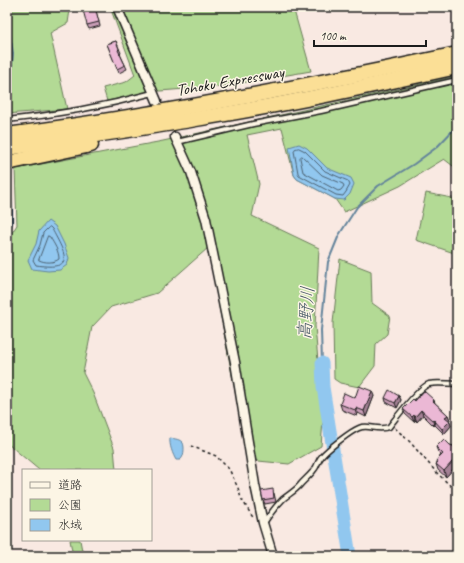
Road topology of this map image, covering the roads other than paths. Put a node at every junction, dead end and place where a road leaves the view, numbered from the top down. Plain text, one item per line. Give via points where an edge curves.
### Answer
1 (117, 7) edge
2 (457, 54) edge
3 (457, 67) edge
4 (457, 80) edge
5 (155, 97) joint
6 (197, 119) junction
7 (7, 120) edge
8 (7, 136) edge
9 (176, 140) joint
10 (7, 148) edge
11 (7, 163) edge
12 (457, 384) edge
13 (263, 523) junction
14 (273, 556) edge

1 - 5 street
2 - 8 highway, Tohoku Expressway via 198,106
3 - 6 highway, Tohoku Expressway
4 - 9 lane
5 - 7 lane
6 - 10 highway, Tohoku Expressway
6 - 11 highway
9 - 13 street via 191,172 206,219 235,362
12 - 13 lane via 427,385 389,427 360,427 354,430 321,457 313,471 275,507
13 - 14 street

